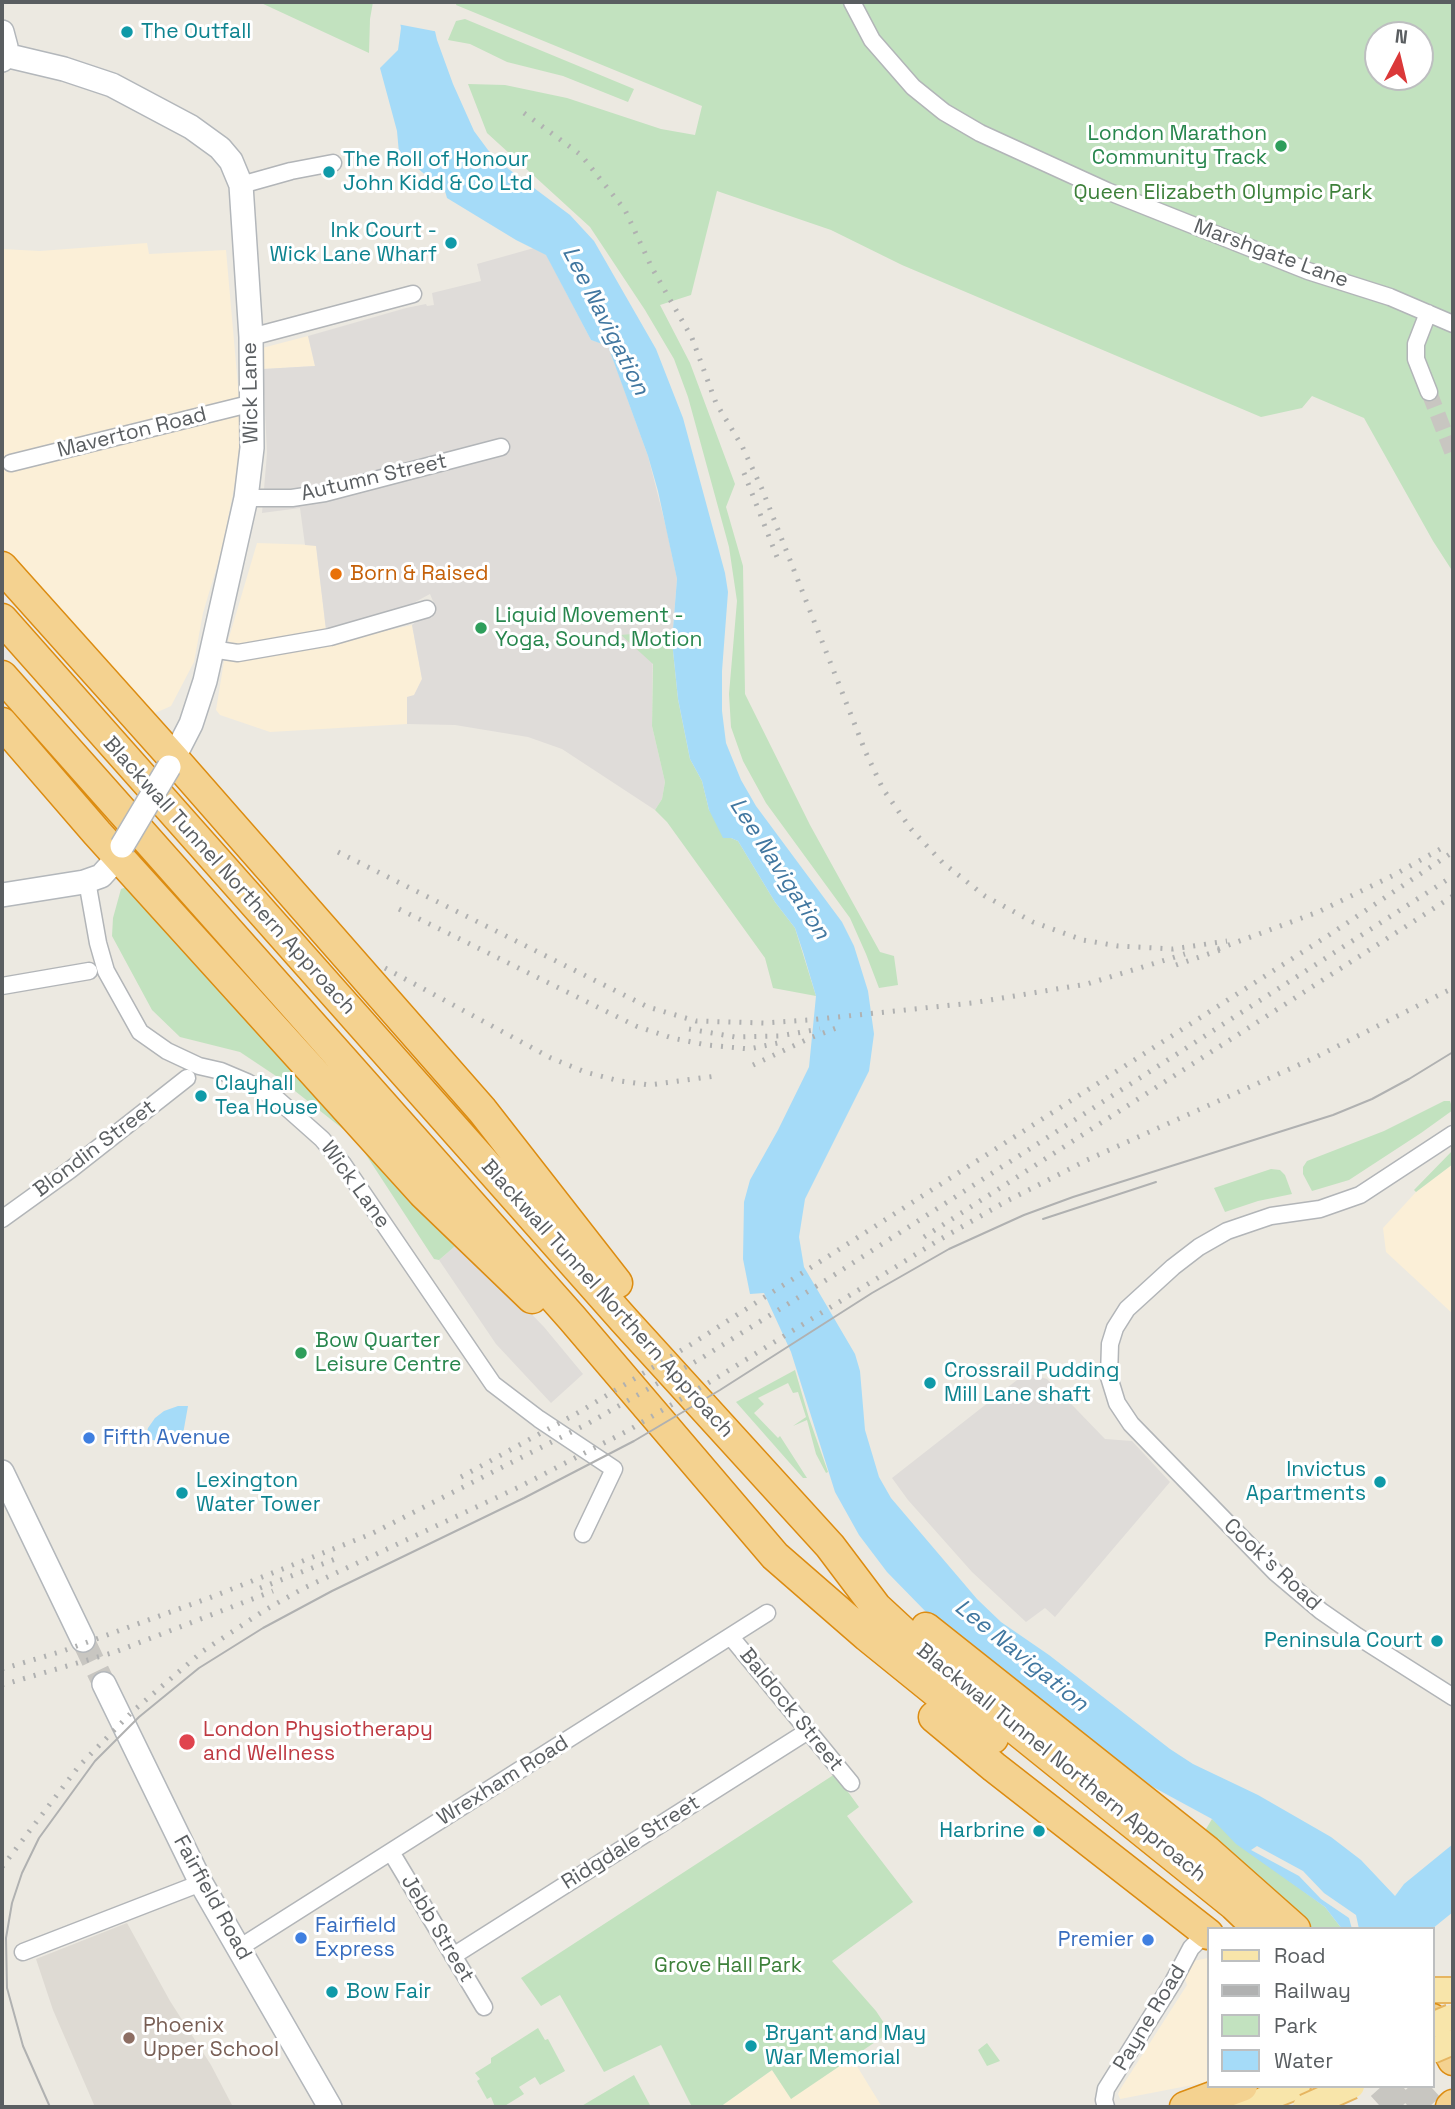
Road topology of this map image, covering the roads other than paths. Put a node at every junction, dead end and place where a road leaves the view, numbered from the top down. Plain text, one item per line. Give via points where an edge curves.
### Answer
1 (852, 2) edge
2 (3, 49) edge
3 (332, 163) dead end
4 (241, 185) junction
5 (413, 294) dead end
6 (1428, 313) junction
7 (1453, 324) edge
8 (251, 337) junction
9 (1429, 392) tunnel mouth
10 (253, 403) junction
11 (501, 447) dead end
12 (10, 463) dead end
13 (246, 498) junction
14 (2, 567) edge
15 (427, 609) dead end
16 (2, 619) edge
17 (211, 649) junction
18 (2, 676) edge
19 (2, 723) edge
20 (172, 763) junction
21 (120, 850) junction
22 (87, 881) junction
23 (2, 895) edge
24 (89, 971) dead end
25 (2, 986) edge
26 (187, 1078) dead end
27 (1453, 1134) edge
28 (2, 1219) edge
29 (606, 1358) junction
30 (703, 1407) junction
31 (2, 1472) edge
32 (583, 1534) dead end
33 (830, 1546) junction
34 (767, 1613) dead end
35 (731, 1637) junction
36 (83, 1640) tunnel mouth
37 (104, 1684) tunnel mouth
38 (1453, 1697) edge
39 (808, 1731) junction
40 (851, 1783) dead end
41 (391, 1852) junction
42 (201, 1883) junction
43 (1208, 1927) edge
44 (1257, 1927) edge
45 (1293, 1927) edge
46 (1206, 1938) edge
47 (239, 1948) junction
48 (23, 1952) dead end
49 (453, 1956) junction
50 (1434, 1990) edge
51 (1453, 1990) edge
52 (484, 2007) dead end
53 (1453, 2015) edge
54 (1434, 2023) edge
55 (1434, 2024) edge
56 (1453, 2042) edge
57 (1434, 2050) edge
58 (1453, 2060) edge
59 (1237, 2088) edge
60 (1293, 2088) edge
61 (1325, 2088) edge
62 (1348, 2088) edge
63 (330, 2107) edge
64 (1106, 2107) edge
65 (1185, 2107) edge
66 (1245, 2107) edge
67 (1305, 2107) edge
68 (1343, 2107) edge

1 - 6 street, Marshgate Lane via 872,40 913,87 980,132 1118,196
2 - 4 main road, Wick Lane via 130,93 191,127 220,148
3 - 4 street
4 - 8 main road, Wick Lane
5 - 8 street
6 - 7 street, Marshgate Lane
6 - 9 street via 1416,344 1416,359
8 - 10 main road, Wick Lane
10 - 12 street, Maverton Road
10 - 13 main road, Wick Lane
11 - 13 street, Autumn Street via 324,493
13 - 17 main road, Wick Lane
14 - 20 highway
15 - 17 street via 317,639 237,653
16 - 30 highway, Blackwall Tunnel Northern Approach
17 - 20 main road, Wick Lane via 197,708
18 - 29 highway, Blackwall Tunnel Northern Approach
19 - 21 highway
20 - 21 main road, Wick Lane, bridge
20 - 30 highway via 482,1110 639,1311
21 - 22 main road, Wick Lane via 101,876
21 - 29 highway via 423,1193 522,1290
22 - 23 main road
22 - 32 street, Wick Lane via 106,971 140,1032 167,1051 247,1082 277,1099 322,1139 493,1384 614,1469
24 - 25 street
26 - 28 street, Blondin Street
27 - 38 street, Cook's Road via 1360,1195 1320,1209 1271,1216 1227,1231 1199,1247 1139,1296 1115,1328 1110,1344 1110,1377 1117,1403 1143,1437 1276,1573 1348,1630
29 - 43 highway, Blackwall Tunnel Northern Approach via 864,1658 994,1768
30 - 33 highway, Blackwall Tunnel Northern Approach
31 - 36 main road
33 - 44 highway, Blackwall Tunnel Northern Approach via 876,1607 957,1682
33 - 45 highway via 1007,1694 1207,1851
34 - 35 street, Wrexham Road
35 - 39 street, Baldock Street
35 - 41 street, Wrexham Road
37 - 42 main road, Fairfield Road
39 - 40 street, Baldock Street
39 - 49 street, Ridgdale Street
41 - 47 street, Wrexham Road
41 - 49 street, Jebb Street
42 - 47 main road, Fairfield Road
42 - 48 street
46 - 64 street, Payne Road via 1191,1948 1106,2089
47 - 63 main road, Fairfield Road
49 - 52 street, Jebb Street
50 - 51 main road
53 - 55 main road, bridge
54 - 58 highway, bridge
56 - 57 main road, bridge
59 - 65 highway
60 - 66 main road
61 - 68 highway
62 - 67 main road, bridge

